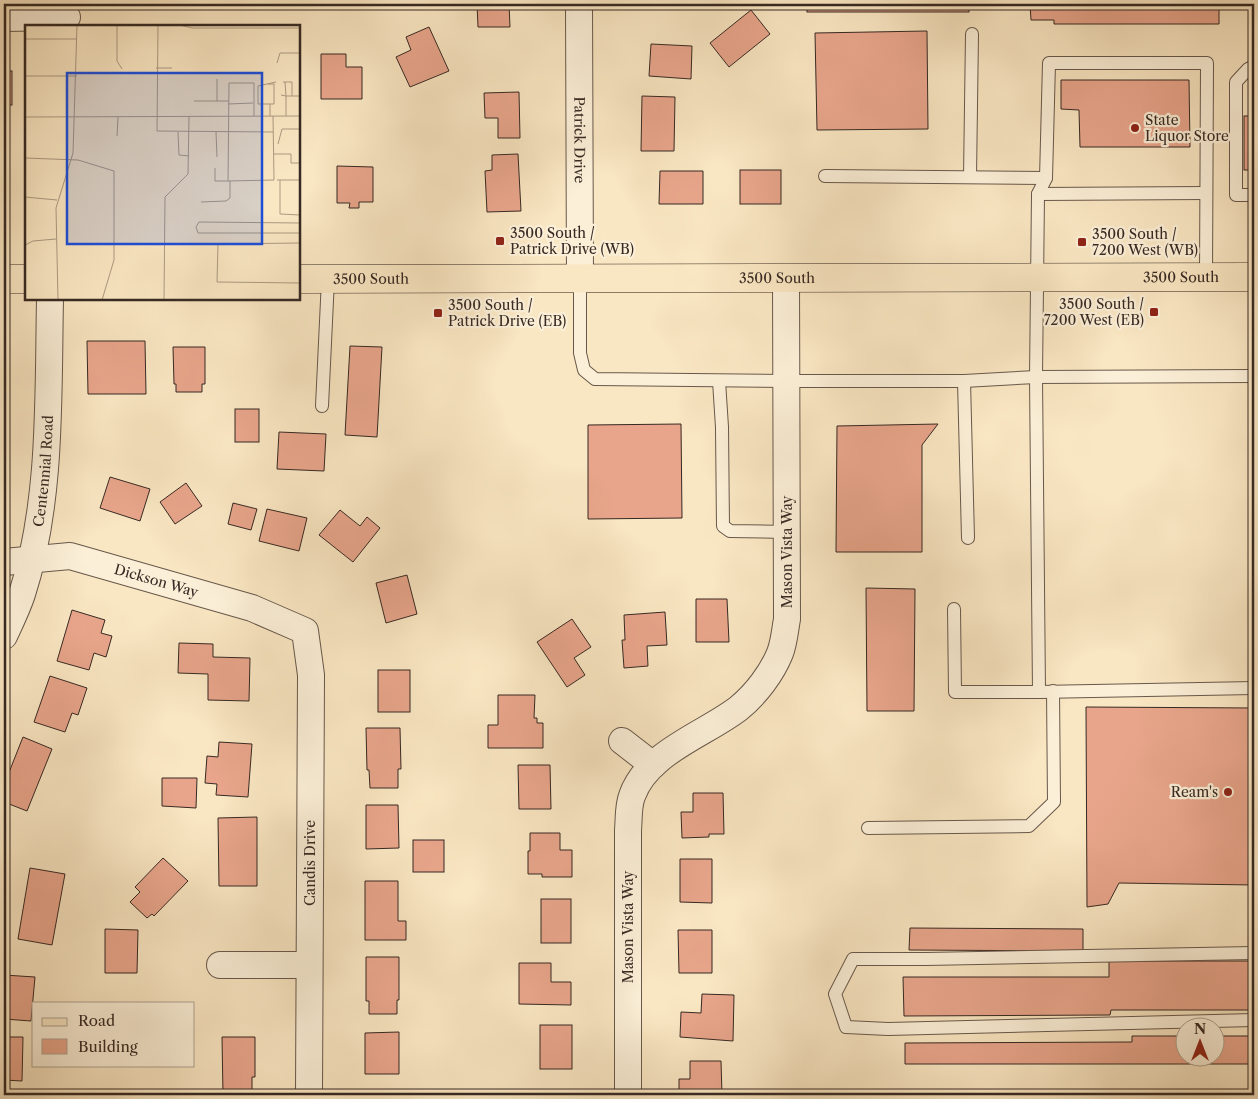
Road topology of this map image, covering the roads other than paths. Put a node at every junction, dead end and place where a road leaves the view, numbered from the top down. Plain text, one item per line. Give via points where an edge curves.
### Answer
1 (579, 4) edge
2 (67, 16) edge
3 (4, 18) edge
4 (972, 34) dead end
5 (1252, 68) edge
6 (825, 176) dead end
7 (970, 177) junction
8 (1046, 178) junction
9 (1206, 193) junction
10 (1038, 194) junction
11 (1254, 195) edge
12 (1037, 277) junction
13 (1206, 277) junction
14 (1254, 277) edge
15 (580, 278) junction
16 (786, 278) junction
17 (4, 279) edge
18 (25, 279) edge
19 (300, 279) edge
20 (328, 279) junction
21 (50, 300) edge
22 (1254, 376) edge
23 (1036, 377) junction
24 (719, 380) junction
25 (964, 380) junction
26 (786, 381) junction
27 (322, 406) dead end
28 (787, 532) junction
29 (968, 538) dead end
30 (31, 560) junction
31 (4, 562) edge
32 (954, 609) dead end
33 (305, 631) joint
34 (4, 636) edge
35 (1254, 688) edge
36 (1053, 691) junction
37 (1039, 692) junction
38 (622, 741) dead end
39 (653, 765) junction
40 (868, 828) dead end
41 (1254, 953) edge
42 (220, 965) dead end
43 (309, 965) junction
44 (1254, 1020) edge
45 (310, 1095) edge
46 (628, 1095) edge

1 - 15 street, Patrick Drive
2 - 3 street
4 - 7 lane
5 - 11 lane via 1236,82 1236,195
6 - 7 lane
7 - 8 lane
8 - 9 lane via 1049,63 1207,63
8 - 10 lane
9 - 10 lane
9 - 13 lane
10 - 12 lane
12 - 13 main road, 3500 South
12 - 16 main road, 3500 South
12 - 23 lane
13 - 14 main road, 3500 South
15 - 16 main road, 3500 South
15 - 20 main road, 3500 South
15 - 24 lane via 580,352 584,370 595,379
16 - 26 street, Mason Vista Way
17 - 18 main road
19 - 20 main road, 3500 South
20 - 27 lane
21 - 30 street, Centennial Road via 47,444
22 - 23 lane
23 - 25 lane
23 - 37 lane
24 - 26 lane
24 - 28 lane via 723,526 730,531
25 - 26 lane
25 - 29 lane
26 - 28 street, Mason Vista Way
28 - 39 street, Mason Vista Way via 787,619 781,652 764,682 740,707
30 - 31 street, Dickson Way
30 - 33 street, Dickson Way via 70,556 252,608
30 - 34 street, Centennial Road via 22,595
32 - 37 lane via 955,692
33 - 43 street, Candis Drive via 311,675
35 - 36 lane
36 - 37 lane
36 - 40 lane via 1054,802 1028,826
38 - 39 street
39 - 46 street, Mason Vista Way via 631,796 628,830
41 - 44 lane via 853,959 835,994 846,1027
42 - 43 street
43 - 45 street, Candis Drive

